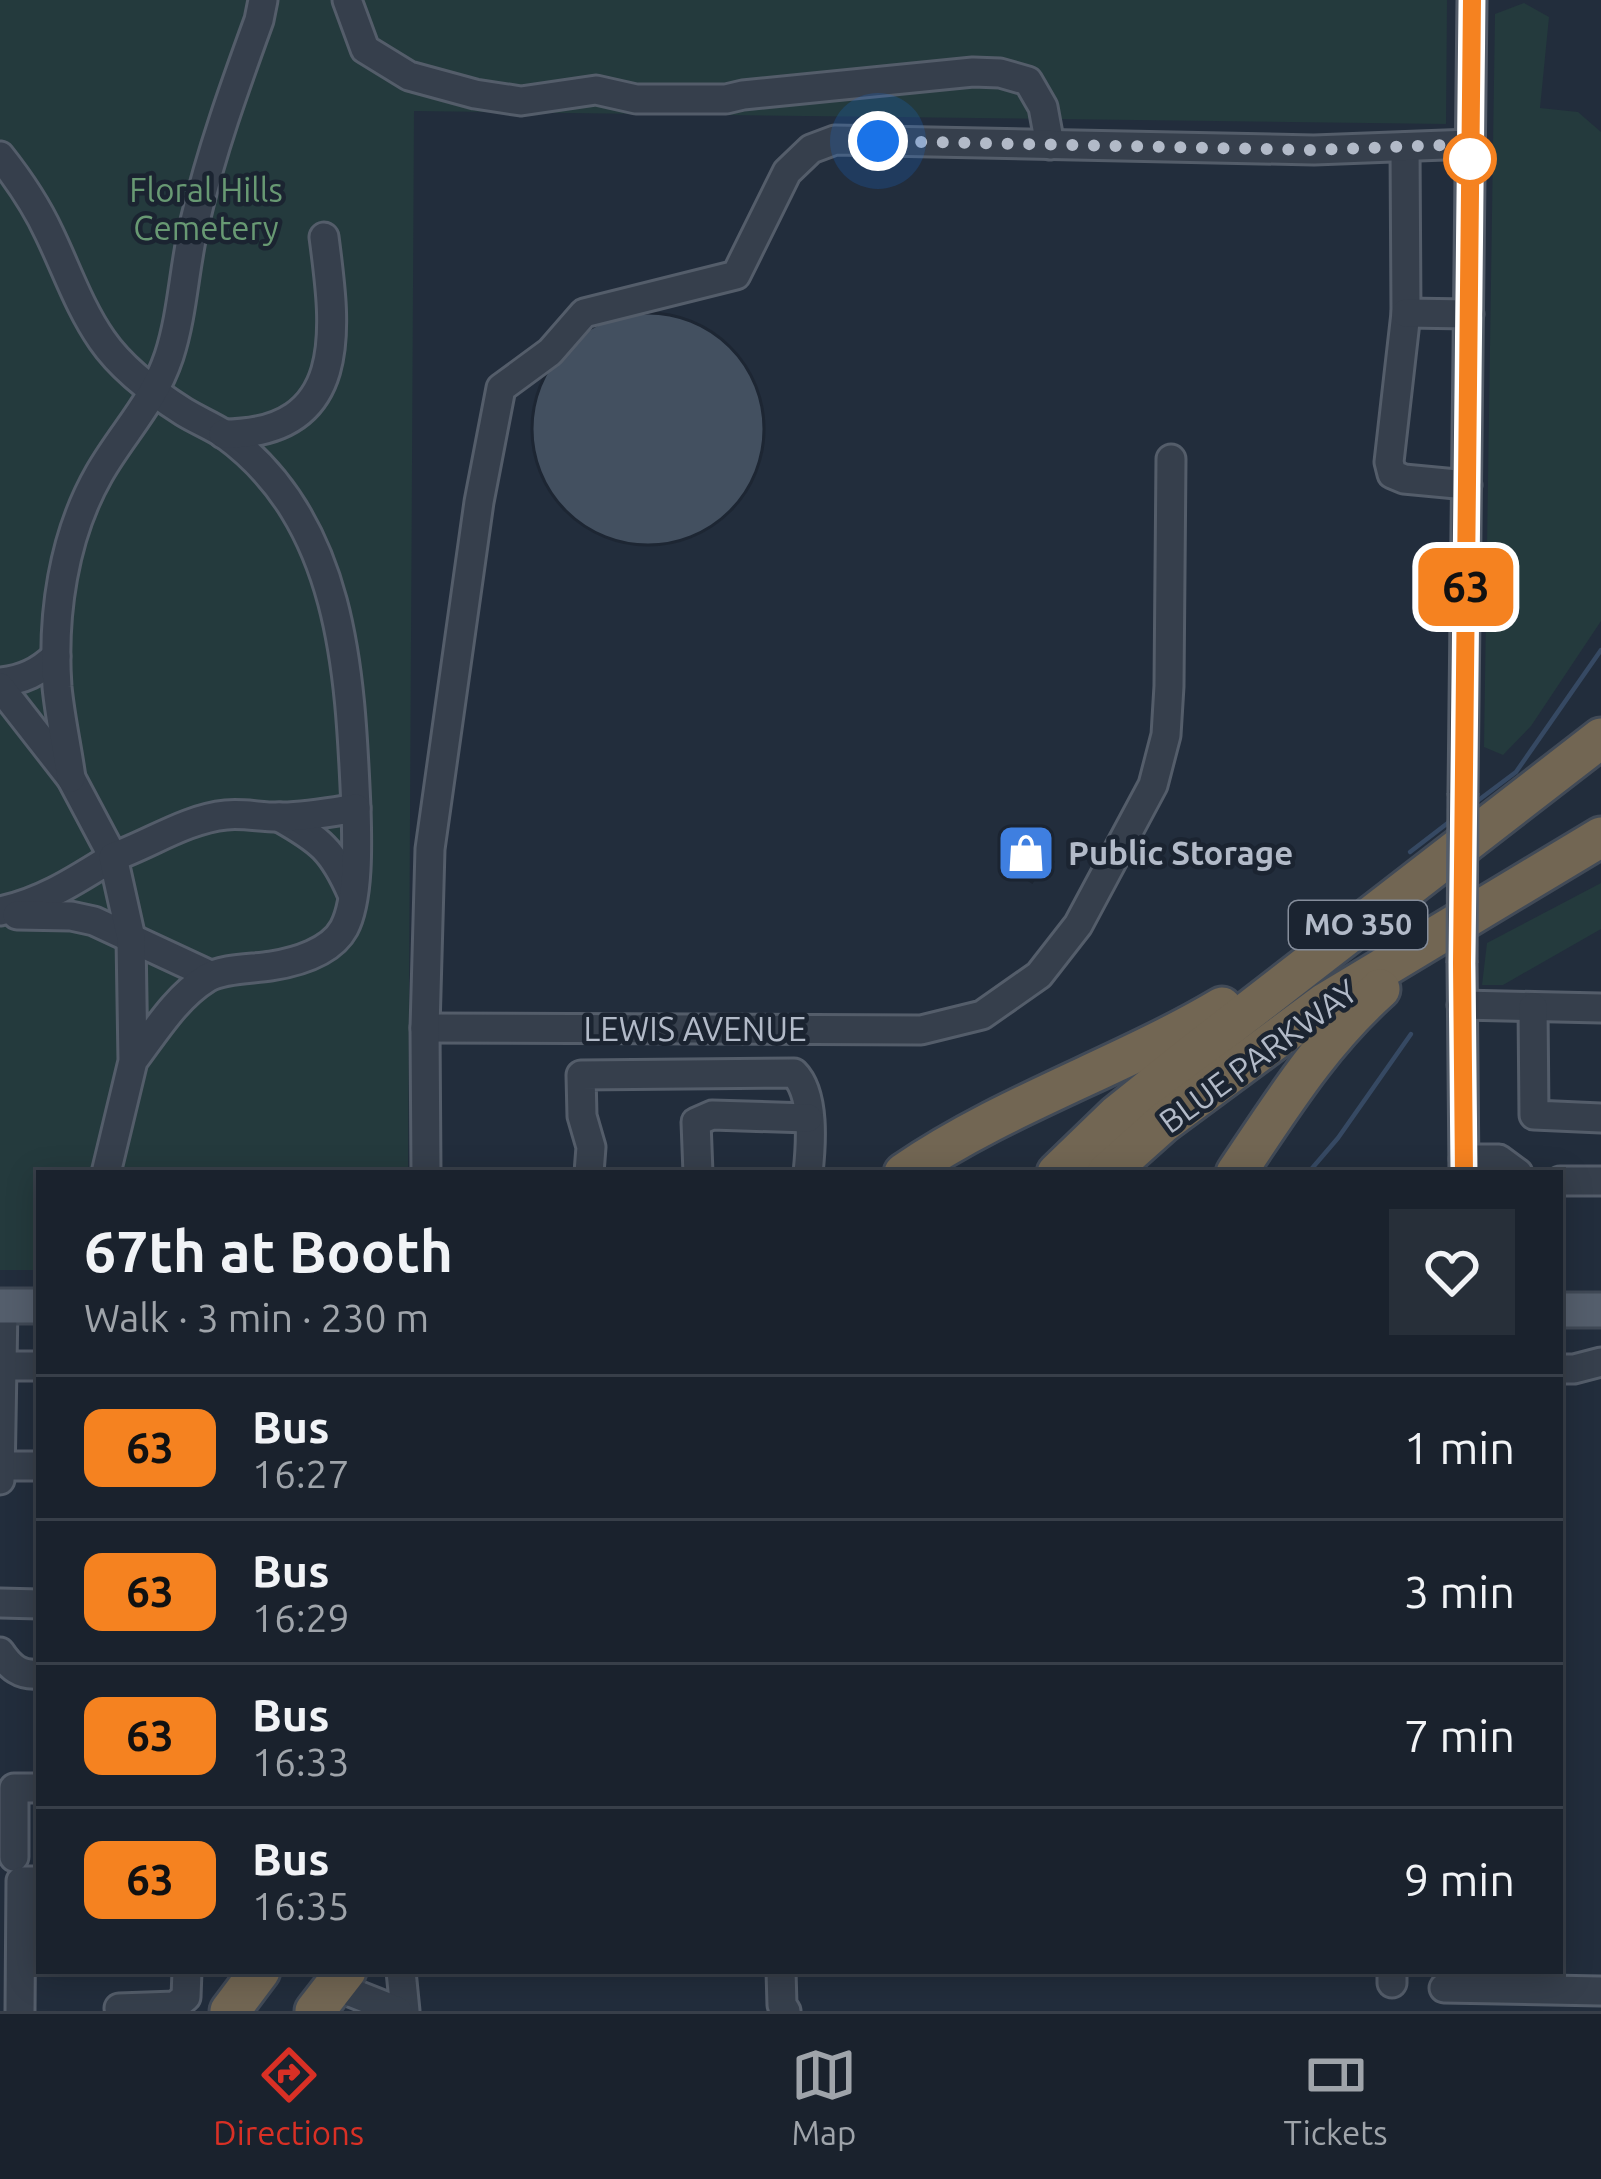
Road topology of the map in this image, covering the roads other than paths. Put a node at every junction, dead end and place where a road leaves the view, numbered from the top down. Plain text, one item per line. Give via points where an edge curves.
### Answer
1 (263, 0) edge
2 (347, 0) edge
3 (1472, 0) edge
4 (1471, 144) junction
5 (1050, 145) junction
6 (1405, 147) junction
7 (0, 156) edge
8 (324, 236) dead end
9 (1406, 313) junction
10 (1469, 314) junction
11 (155, 392) junction
12 (295, 417) junction
13 (223, 434) junction
14 (1171, 459) dead end
15 (267, 472) junction
16 (1467, 485) junction
17 (56, 656) junction
18 (0, 685) edge
19 (1601, 738) edge
20 (71, 778) junction
21 (356, 808) junction
22 (279, 818) junction
23 (1601, 837) edge
24 (1601, 854) edge
25 (113, 857) junction
26 (352, 894) junction
27 (1379, 908) junction
28 (0, 913) edge
29 (131, 938) junction
30 (210, 975) junction
31 (1462, 1006) junction
32 (1533, 1007) junction
33 (1601, 1008) edge
34 (425, 1028) junction
35 (133, 1061) junction
36 (808, 1118) junction
37 (1601, 1118) edge
38 (1464, 1166) edge
39 (107, 1170) edge
40 (426, 1170) edge
41 (590, 1170) edge
42 (698, 1170) edge
43 (808, 1170) edge
44 (909, 1170) edge
45 (1060, 1170) edge
46 (1110, 1170) edge
47 (1238, 1170) edge
48 (1514, 1170) edge
49 (1563, 1181) edge
50 (1601, 1181) edge
51 (2, 1306) edge
52 (36, 1306) edge
53 (1563, 1310) edge
54 (1601, 1310) edge
55 (1601, 1362) edge
56 (2, 1366) edge
57 (36, 1366) edge
58 (1563, 1369) edge
59 (0, 1466) edge
60 (36, 1466) edge
61 (0, 1480) edge
62 (0, 1603) edge
63 (36, 1604) edge
64 (0, 1652) edge
65 (36, 1674) edge
66 (36, 1788) edge
67 (14, 1857) dead end
68 (36, 1881) edge
69 (187, 1974) edge
70 (401, 1974) edge
71 (781, 1974) edge
72 (1444, 1990) edge
73 (1601, 1991) edge
74 (333, 1996) edge
75 (1485, 2000) edge
76 (119, 2008) edge
77 (20, 2011) edge
78 (401, 2011) edge
79 (786, 2011) edge

1 - 11 street via 212,153
2 - 5 street via 364,49 409,76 475,94 521,101 596,90 689,101 1000,73 1028,81
3 - 4 street
4 - 6 street
4 - 10 street
5 - 6 street
5 - 34 street via 835,140 811,149 787,172 736,275 584,314 501,388 430,849
6 - 9 street
7 - 11 street via 47,228 102,340
8 - 12 street via 331,349 326,375
9 - 10 street
9 - 16 street via 1392,474
10 - 16 street
11 - 13 street
11 - 17 street via 77,518
12 - 13 street
12 - 15 street
13 - 15 street
14 - 34 street, LEWIS AVENUE via 1166,735 1153,784 1078,925 1039,975 982,1015 921,1030
15 - 21 street via 313,539 337,620 352,707
16 - 31 street, bridge
17 - 18 street
17 - 20 street
18 - 20 street
19 - 27 highway, BLUE PARKWAY / MO 350
20 - 25 street
21 - 22 street
21 - 26 street
22 - 25 street via 225,815
22 - 26 street via 315,838
23 - 46 highway, BLUE PARKWAY / MO 350 via 1325,1003
24 - 47 highway via 1379,990 1309,1064
25 - 28 street via 62,889
25 - 29 street
26 - 30 street via 343,930 317,953
27 - 44 highway via 1192,1025 1005,1113
27 - 45 highway, BLUE PARKWAY / MO 350
28 - 29 street via 71,916
29 - 30 street
29 - 35 street
30 - 35 street via 174,1006
31 - 32 street
31 - 38 street
32 - 33 street
32 - 37 street via 1534,1115
34 - 40 street
35 - 39 street
36 - 41 street via 804,1083 794,1073 581,1075
36 - 42 street via 712,1115 696,1122
36 - 43 street
38 - 48 street via 1499,1159
49 - 50 street
51 - 52 main road
51 - 56 street
53 - 54 main road
55 - 58 street
56 - 57 street
56 - 59 street
59 - 60 street
59 - 61 street
62 - 63 street
64 - 65 street via 10,1667
66 - 67 street via 14,1788
68 - 77 street via 21,1881
69 - 76 street via 186,1997 175,2006
70 - 78 street
71 - 79 street
72 - 75 street
73 - 75 street
74 - 78 street

